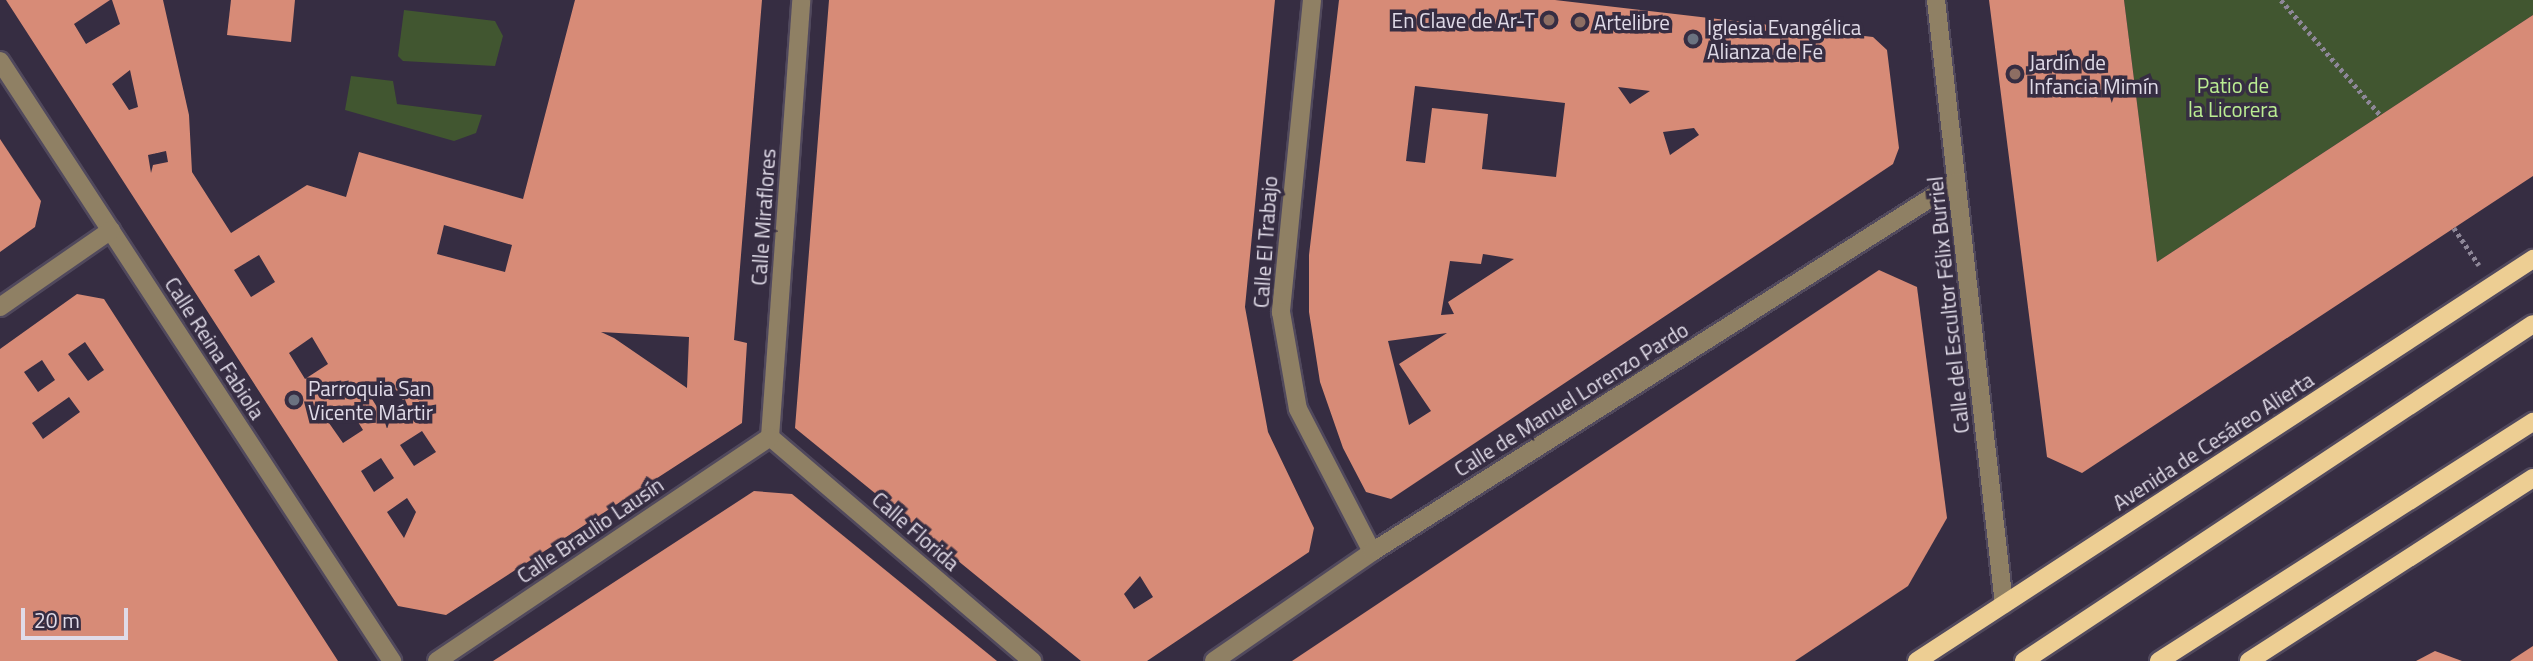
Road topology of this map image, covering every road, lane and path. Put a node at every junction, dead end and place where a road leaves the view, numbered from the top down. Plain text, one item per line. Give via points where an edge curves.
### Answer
1 (801, 0) edge
2 (1312, 0) edge
3 (1936, 0) edge
4 (2281, 0) edge
5 (0, 61) edge
6 (2381, 116) dead end
7 (1956, 182) junction
8 (2454, 228) dead end
9 (111, 230) junction
10 (2533, 259) edge
11 (2493, 286) junction
12 (0, 307) edge
13 (2533, 324) edge
14 (2533, 422) edge
15 (770, 437) junction
16 (2533, 478) edge
17 (1371, 552) junction
18 (2004, 604) junction
19 (392, 661) edge
20 (437, 661) edge
21 (1032, 661) edge
22 (1214, 661) edge
23 (1917, 661) edge
24 (2024, 661) edge
25 (2159, 661) edge
26 (2249, 661) edge

1 - 15 street, Calle Miraflores
2 - 17 street, Calle El Trabajo via 1281,312 1297,409
3 - 7 street, Calle del Escultor Félix Burriel
4 - 6 path
5 - 9 street, Calle Reina Fabiola
7 - 17 street, Calle de Manuel Lorenzo Pardo
7 - 18 street, Calle del Escultor Félix Burriel
8 - 11 path
9 - 12 street
9 - 19 street, Calle Reina Fabiola
10 - 11 main road, Avenida de Cesáreo Alierta
11 - 18 main road, Avenida de Cesáreo Alierta
13 - 24 main road
14 - 25 main road
15 - 20 street, Calle Braulio Lausín
15 - 21 street, Calle Florida
16 - 26 main road
17 - 22 street, Calle de Manuel Lorenzo Pardo
18 - 23 main road, Avenida de Cesáreo Alierta

